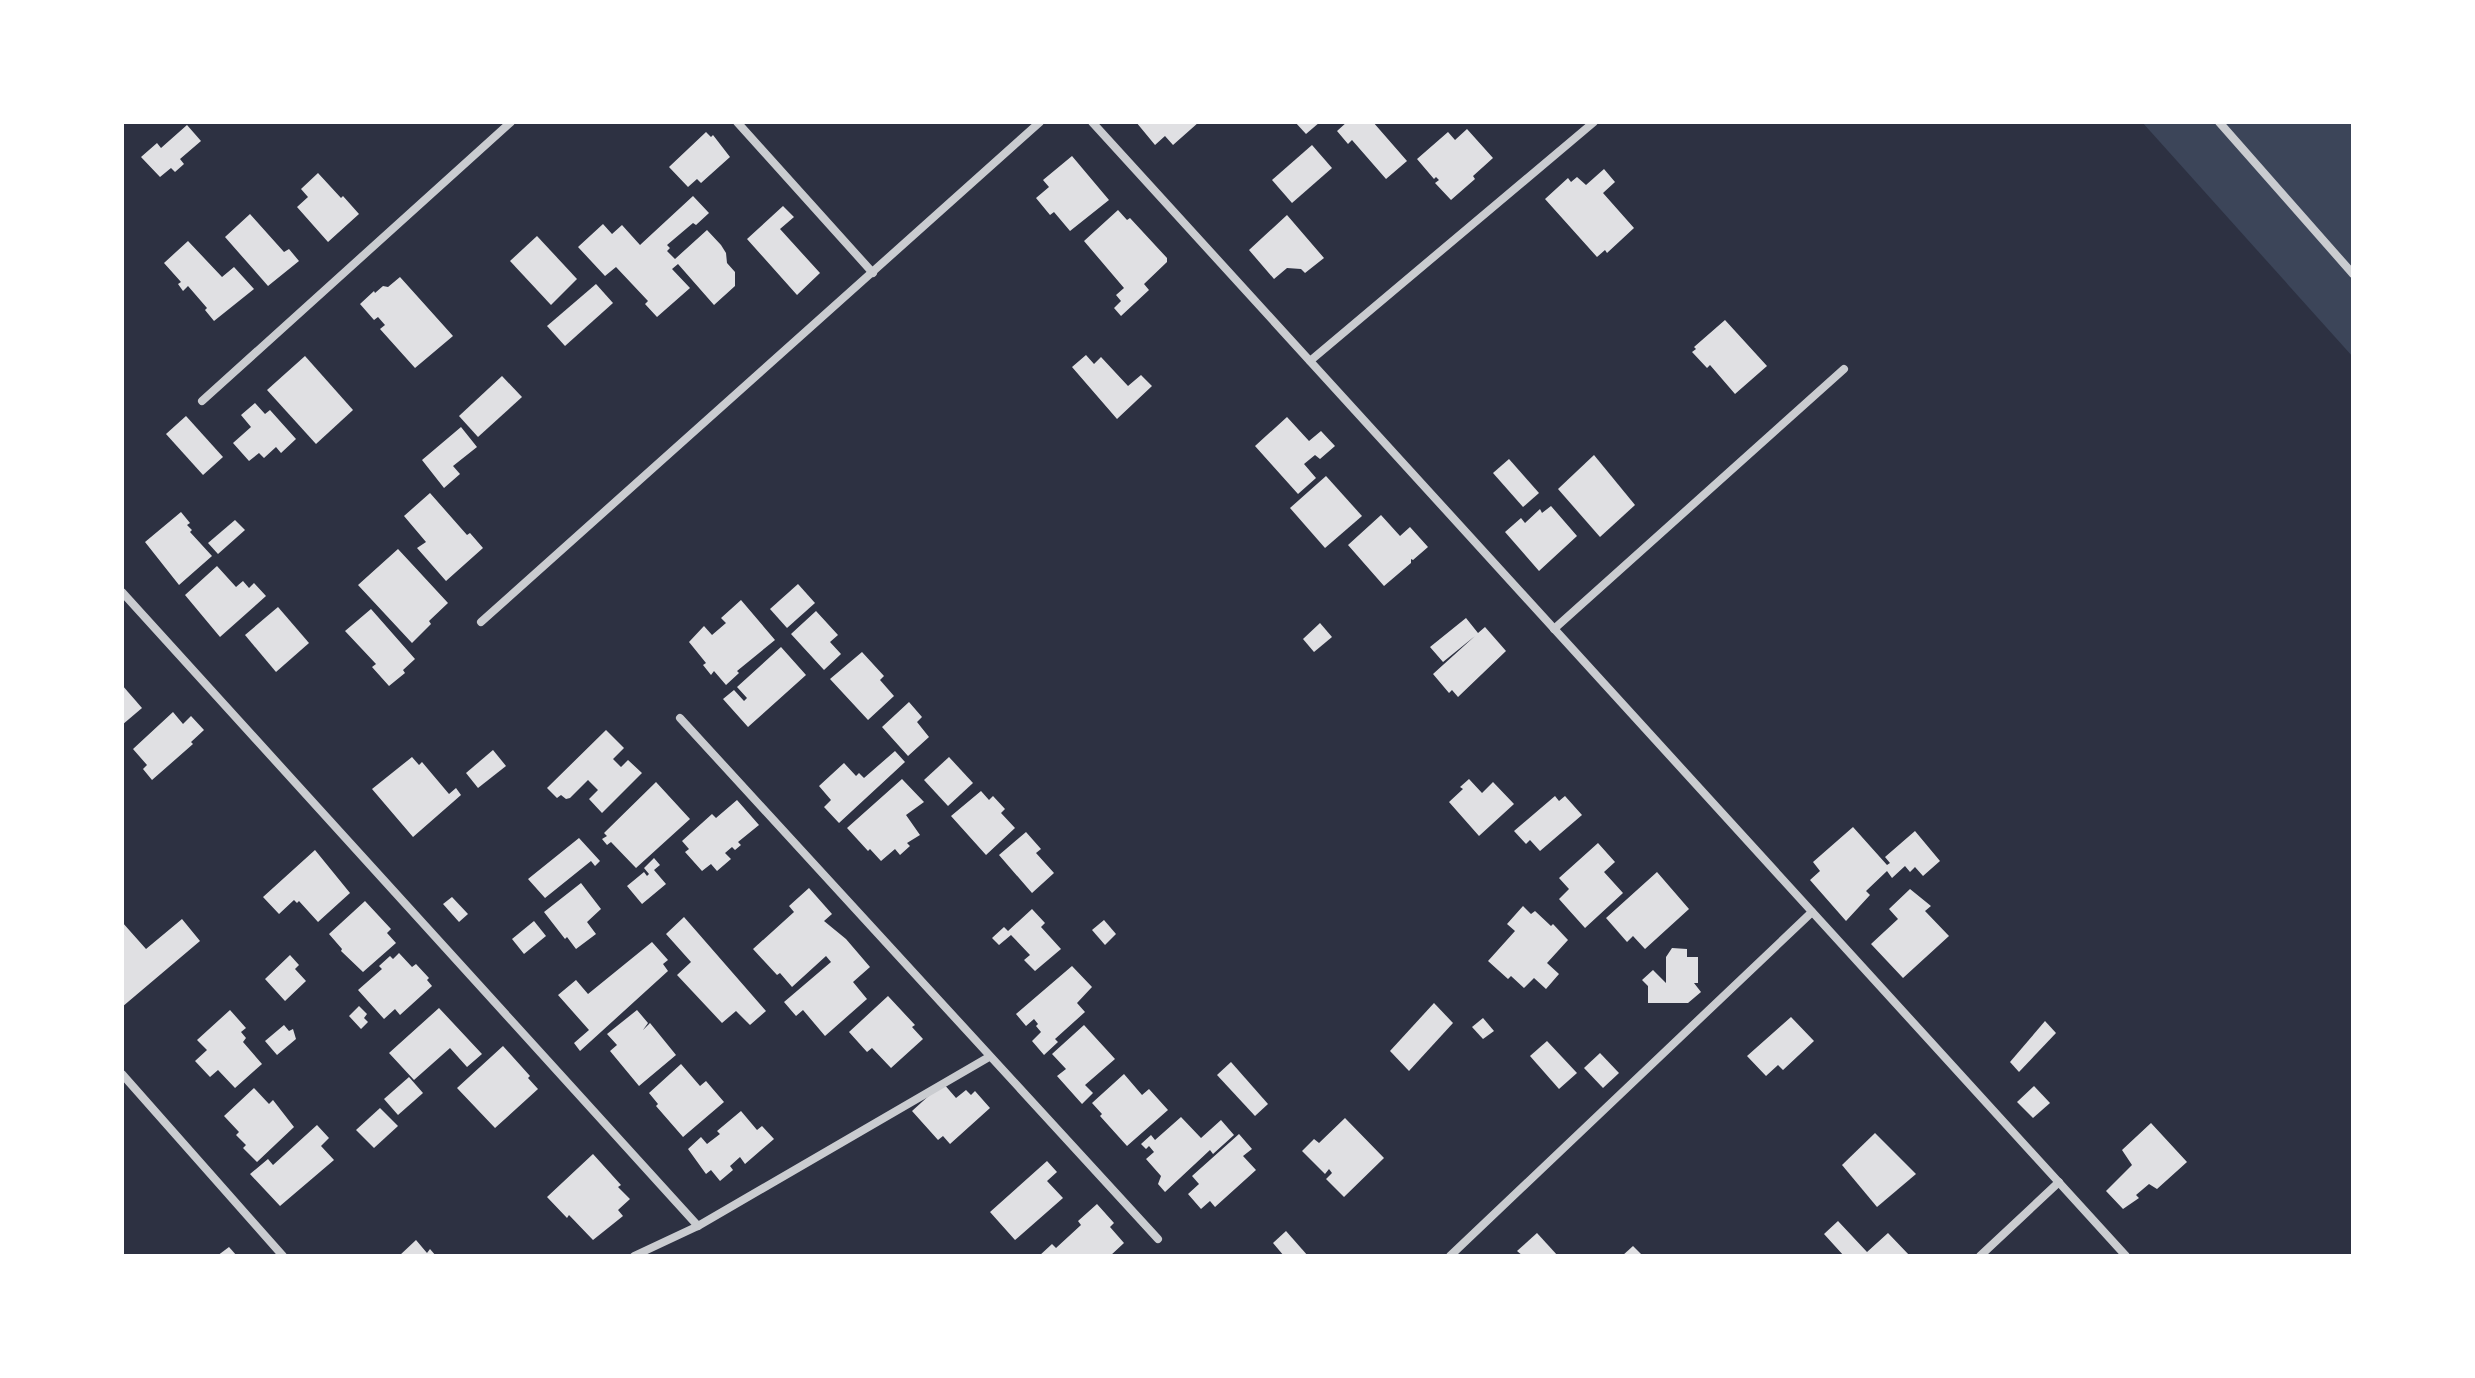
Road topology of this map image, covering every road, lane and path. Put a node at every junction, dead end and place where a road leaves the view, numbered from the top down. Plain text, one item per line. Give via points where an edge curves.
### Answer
1 (511, 122) edge
2 (737, 122) edge
3 (1040, 122) edge
4 (1092, 122) edge
5 (1594, 122) edge
6 (2219, 122) edge
7 (873, 273) junction
8 (2353, 274) edge
9 (1310, 361) junction
10 (1844, 369) dead end
11 (202, 401) dead end
12 (122, 592) edge
13 (481, 622) dead end
14 (1554, 629) junction
15 (680, 718) dead end
16 (1812, 912) junction
17 (989, 1057) junction
18 (122, 1074) edge
19 (2059, 1182) junction
20 (698, 1226) junction
21 (1158, 1239) dead end
22 (283, 1256) edge
23 (634, 1256) edge
24 (1450, 1256) edge
25 (1980, 1256) edge
26 (2126, 1256) edge

1 - 11 street
2 - 7 street
3 - 7 street
4 - 9 street
5 - 9 street
6 - 8 street
7 - 13 street
9 - 14 street
10 - 14 street
12 - 20 street
14 - 16 street
15 - 17 street
16 - 19 street
16 - 24 street
17 - 20 street
17 - 21 street
18 - 22 street
19 - 25 street
19 - 26 street
20 - 23 street

